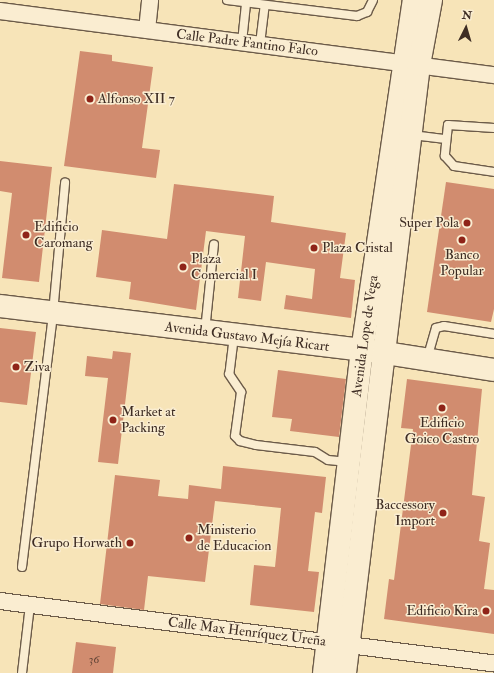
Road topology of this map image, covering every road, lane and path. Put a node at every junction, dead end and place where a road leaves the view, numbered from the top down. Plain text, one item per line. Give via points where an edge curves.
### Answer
1 (150, 0) edge
2 (227, 0) edge
3 (372, 0) edge
4 (414, 0) edge
5 (431, 0) edge
6 (246, 3) junction
7 (265, 5) junction
8 (0, 11) edge
9 (147, 30) junction
10 (242, 42) junction
11 (260, 44) junction
12 (411, 64) junction
13 (494, 75) edge
14 (494, 128) edge
15 (411, 135) junction
16 (446, 139) junction
17 (494, 172) edge
18 (65, 183) dead end
19 (214, 244) dead end
20 (0, 306) edge
21 (53, 313) junction
22 (204, 332) junction
23 (494, 334) edge
24 (234, 335) junction
25 (362, 351) junction
26 (386, 353) junction
27 (427, 360) junction
28 (494, 370) edge
29 (350, 462) junction
30 (22, 567) dead end
31 (0, 601) edge
32 (30, 605) junction
33 (339, 643) junction
34 (494, 663) edge
35 (22, 673) edge
36 (324, 673) edge
37 (345, 673) edge

1 - 9 street
2 - 6 lane
3 - 7 lane via 366,12 357,16
4 - 12 main road, Avenida Lope de Vega
5 - 12 main road, Avenida Lope de Vega
6 - 7 lane
6 - 10 lane
7 - 11 lane
8 - 9 street, Calle Padre Fantino Falco
9 - 10 street, Calle Padre Fantino Falco
10 - 11 street, Calle Padre Fantino Falco
11 - 12 street, Calle Padre Fantino Falco
12 - 13 street, Calle Padre Fantino Falco
12 - 15 main road, Avenida Lope de Vega
12 - 25 main road, Avenida Lope de Vega
14 - 16 lane via 454,123 448,125
15 - 16 lane
15 - 26 main road, Avenida Lope de Vega
16 - 17 lane via 445,156 454,166
18 - 21 lane
19 - 22 lane
20 - 21 main road, Avenida Gustavo Mejía Ricart
21 - 22 main road, Avenida Gustavo Mejía Ricart
21 - 30 lane
22 - 24 main road, Avenida Gustavo Mejía Ricart
23 - 27 lane via 444,326 436,328
24 - 25 main road, Avenida Gustavo Mejía Ricart
24 - 29 lane via 229,374 241,392 235,436 240,441 256,445 315,452 328,460
25 - 26 main road, Avenida Gustavo Mejía Ricart
25 - 29 main road, Avenida Lope de Vega
26 - 27 main road, Avenida Gustavo Mejía Ricart
26 - 33 main road, Avenida Lope de Vega
27 - 28 main road, Avenida Gustavo Mejía Ricart
29 - 33 main road, Avenida Lope de Vega
31 - 32 street, Calle Max Henríquez Ureña
32 - 33 street, Calle Max Henríquez Ureña
32 - 35 lane
33 - 34 street, Calle Max Henríquez Ureña
33 - 36 main road, Avenida Lope de Vega
33 - 37 main road, Avenida Lope de Vega

